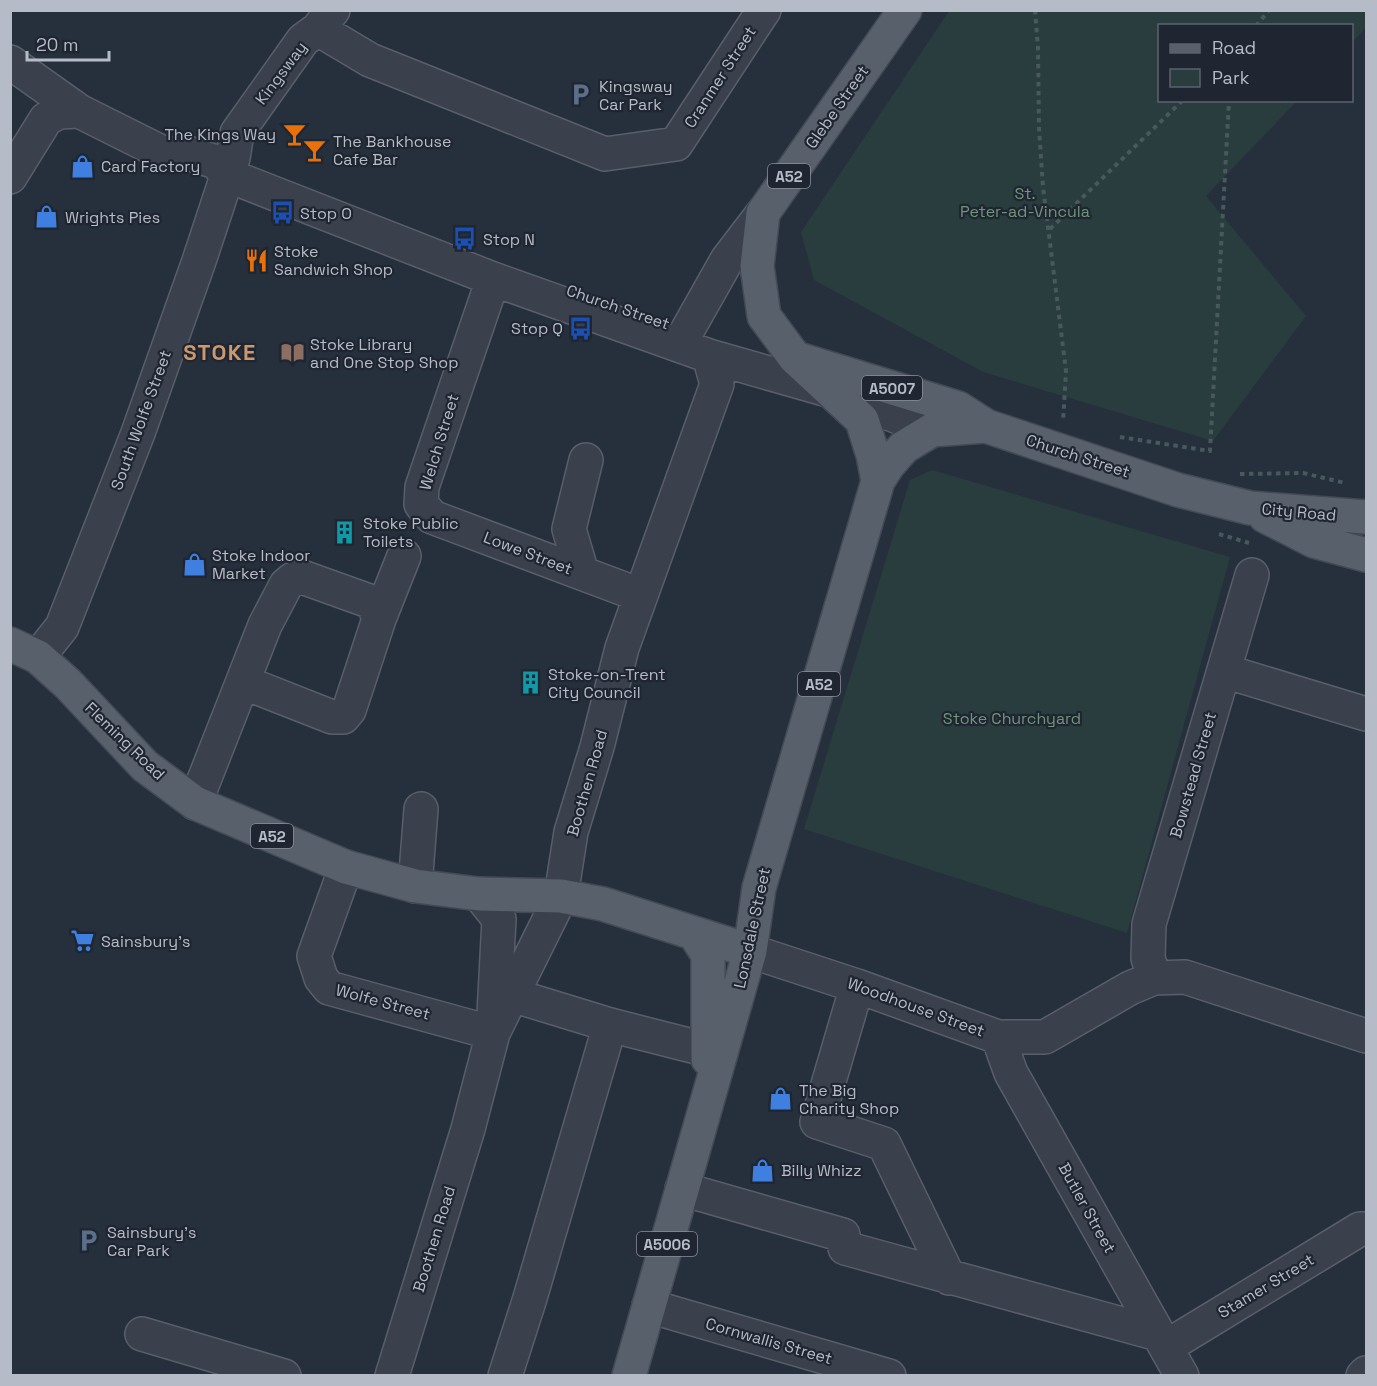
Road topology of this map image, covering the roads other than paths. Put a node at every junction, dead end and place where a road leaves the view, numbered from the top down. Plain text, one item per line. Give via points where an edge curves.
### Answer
1 (764, 10) edge
2 (904, 10) edge
3 (326, 20) edge
4 (10, 45) edge
5 (10, 62) edge
6 (79, 111) junction
7 (230, 166) junction
8 (10, 177) edge
9 (763, 213) junction
10 (493, 279) junction
11 (682, 337) junction
12 (709, 356) junction
13 (795, 358) junction
14 (831, 391) junction
15 (986, 426) junction
16 (932, 430) junction
17 (586, 460) dead end
18 (878, 481) junction
19 (421, 504) joint
20 (1250, 508) junction
21 (1366, 518) edge
22 (1366, 555) edge
23 (404, 556) dead end
24 (582, 573) junction
25 (1252, 575) dead end
26 (640, 595) junction
27 (379, 619) junction
28 (24, 650) edge
29 (1224, 670) junction
30 (243, 682) junction
31 (1366, 714) edge
32 (195, 803) junction
33 (422, 809) dead end
34 (346, 867) junction
35 (415, 886) junction
36 (759, 888) junction
37 (479, 894) junction
38 (561, 896) junction
39 (694, 933) junction
40 (750, 951) junction
41 (1154, 978) junction
42 (857, 986) junction
43 (512, 996) junction
44 (610, 1025) junction
45 (493, 1033) junction
46 (1366, 1036) edge
47 (998, 1037) junction
48 (708, 1050) junction
49 (704, 1112) junction
50 (682, 1189) junction
51 (1366, 1229) edge
52 (949, 1278) junction
53 (649, 1306) junction
54 (142, 1334) dead end
55 (1162, 1341) junction
56 (284, 1376) edge
57 (392, 1376) edge
58 (506, 1376) edge
59 (629, 1376) edge
60 (889, 1376) edge
61 (1182, 1376) edge

1 - 3 street, Cranmer Street via 676,144 605,154 370,60
2 - 9 main road, Glebe Street / A52
3 - 7 street, Kingsway via 303,40 237,133
4 - 7 street, Church Street via 95,105
5 - 6 street, Church Street
6 - 7 street, Church Street via 165,154 188,153
6 - 8 street via 59,112 46,119
7 - 10 street, Church Street
7 - 11 street, Church Street
7 - 28 street, South Wolfe Street via 141,422 62,627
9 - 11 street via 727,260
9 - 13 main road, Glebe Street / A52 via 757,266 764,316
10 - 11 street, Church Street
10 - 19 street, Welch Street via 422,487
11 - 12 street, Church Street
11 - 13 street, Church Street
12 - 14 street, Church Street
12 - 26 street, Boothen Road via 717,384
13 - 14 main road, Glebe Street / A52
13 - 15 main road, Church Street / A5007 via 958,408
14 - 16 street, Church Street
14 - 18 main road, Lonsdale Street / A52 via 862,420
15 - 16 main road, Lonsdale Street
15 - 20 main road, Church Street / A5007 via 1178,490
16 - 18 main road, Lonsdale Street / A52 via 904,447
17 - 24 street via 569,529
18 - 36 main road, Lonsdale Street / A52
19 - 24 street, Lowe Street via 432,517
20 - 21 main road, City Road / A5007
20 - 22 main road, City Road / A5007 via 1314,541
23 - 27 street
24 - 26 street, Lowe Street
25 - 29 street, Bowstead Street
26 - 38 street, Boothen Road via 572,832
27 - 30 street via 349,710 343,717 332,717
27 - 30 street via 369,601 302,577 293,579 265,625
28 - 32 main road, Fleming Road / A52 via 68,684 145,766
29 - 31 street
29 - 41 street, Bowstead Street via 1149,924 1148,958
30 - 32 street
32 - 34 main road, Fleming Road / A52
33 - 35 street
34 - 35 main road, Fleming Road / A52
34 - 45 street, Wolfe Street via 314,956 329,988
35 - 37 main road, Fleming Road / A52
36 - 39 main road, A52 via 727,930
36 - 40 main road, Lonsdale Street
37 - 38 main road, Fleming Road / A52
37 - 45 street, Boothen Road via 498,919
38 - 39 main road, Woodhouse Street / A52 via 603,904
38 - 43 street, Boothen Road
39 - 40 main road, Woodhouse Street
39 - 48 main road, A5006 via 708,955
40 - 42 street, Woodhouse Street
40 - 49 main road, Lonsdale Street / A5006
41 - 46 street, Woodhouse Street via 1185,977
41 - 47 street, Woodhouse Street via 1045,1037
42 - 47 street, Woodhouse Street
42 - 52 street via 817,1122 884,1144
43 - 44 street
43 - 45 street, Boothen Road
44 - 48 street
44 - 58 street
45 - 57 street, Boothen Road via 468,1129
47 - 55 street, Butler Street via 1011,1073
48 - 49 main road, A5006
49 - 50 main road, Lonsdale Street / A5006
50 - 52 street via 843,1235 845,1248
50 - 53 main road, Lonsdale Street / A5006
51 - 55 street, Stamer Street
52 - 55 street
53 - 59 main road, Lonsdale Street / A5006
53 - 60 street, Cornwallis Street
54 - 56 street
55 - 61 street, Butler Street

